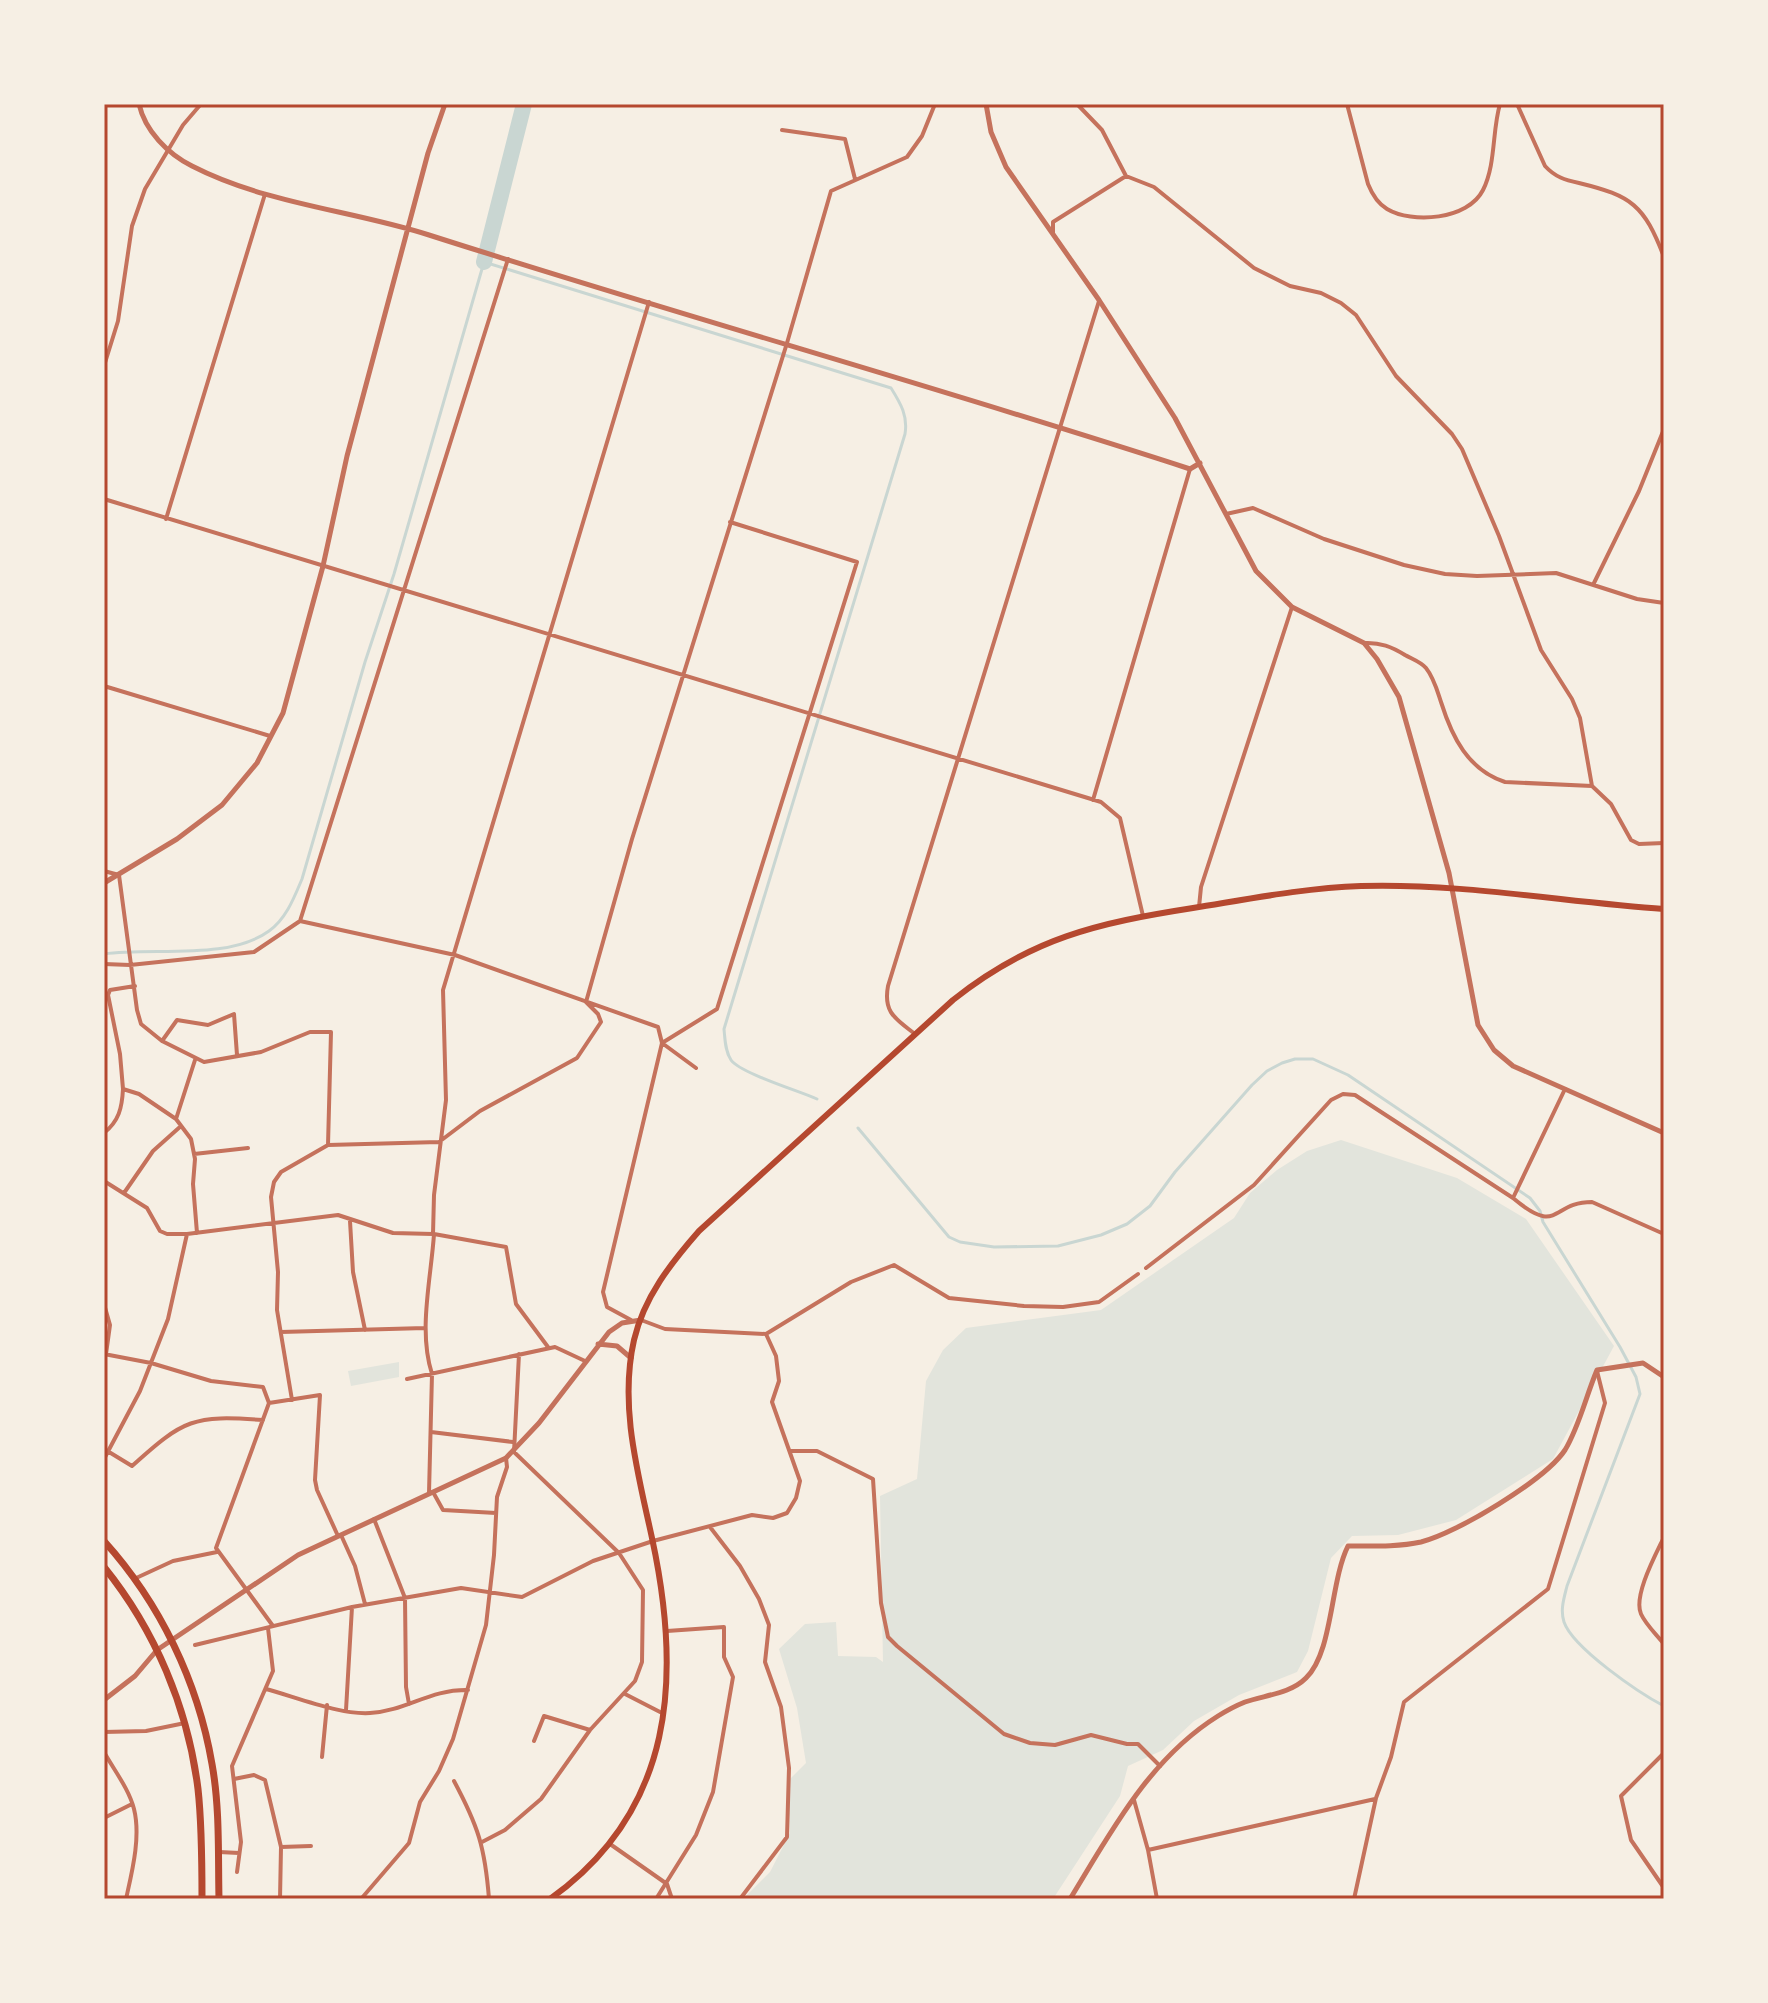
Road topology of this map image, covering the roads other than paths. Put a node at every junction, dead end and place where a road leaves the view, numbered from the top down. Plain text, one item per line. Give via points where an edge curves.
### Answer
1 (139, 104) edge
2 (201, 104) edge
3 (445, 104) edge
4 (935, 104) edge
5 (986, 104) edge
6 (1077, 104) edge
7 (1347, 104) edge
8 (1500, 104) edge
9 (1517, 104) edge
10 (782, 130) dead end
11 (167, 150) junction
12 (1126, 176) junction
13 (855, 179) junction
14 (265, 194) junction
15 (409, 228) junction
16 (1054, 237) junction
17 (1664, 257) edge
18 (505, 258) junction
19 (1099, 300) junction
20 (649, 302) junction
21 (787, 343) junction
22 (104, 366) edge
23 (1060, 427) junction
24 (1664, 429) edge
25 (1200, 463) junction
26 (1190, 469) junction
27 (104, 499) edge
28 (1226, 514) junction
29 (166, 519) junction
30 (730, 522) junction
31 (323, 566) junction
32 (1514, 576) junction
33 (1594, 583) junction
34 (399, 590) junction
35 (1664, 603) edge
36 (1292, 607) junction
37 (550, 636) junction
38 (1364, 643) junction
39 (681, 676) junction
40 (104, 686) edge
41 (809, 714) junction
42 (273, 737) junction
43 (958, 759) junction
44 (1592, 786) junction
45 (1093, 800) junction
46 (1664, 843) edge
47 (104, 871) edge
48 (119, 875) junction
49 (104, 883) edge
50 (1452, 889) junction
51 (1199, 907) junction
52 (1664, 909) edge
53 (1143, 916) junction
54 (300, 921) junction
55 (455, 955) junction
56 (104, 964) edge
57 (130, 965) junction
58 (135, 986) junction
59 (586, 1002) junction
60 (915, 1034) junction
61 (162, 1041) junction
62 (662, 1043) junction
63 (237, 1055) junction
64 (196, 1060) junction
65 (696, 1068) dead end
66 (123, 1089) junction
67 (1565, 1089) junction
68 (176, 1119) junction
69 (181, 1126) junction
70 (104, 1133) edge
71 (1664, 1133) edge
72 (439, 1142) junction
73 (328, 1145) junction
74 (248, 1148) dead end
75 (194, 1154) junction
76 (104, 1181) edge
77 (124, 1193) junction
78 (1513, 1198) junction
79 (350, 1220) junction
80 (273, 1221) junction
81 (197, 1233) junction
82 (187, 1234) junction
83 (1664, 1234) edge
84 (1146, 1268) dead end
85 (1138, 1274) dead end
86 (104, 1304) edge
87 (636, 1320) junction
88 (425, 1328) junction
89 (365, 1330) junction
90 (281, 1332) junction
91 (766, 1334) junction
92 (598, 1344) junction
93 (548, 1347) junction
94 (105, 1354) edge
95 (519, 1354) junction
96 (631, 1359) junction
97 (585, 1361) junction
98 (151, 1363) junction
99 (1597, 1370) junction
100 (432, 1374) junction
101 (1664, 1377) edge
102 (407, 1379) dead end
103 (292, 1400) junction
104 (269, 1403) junction
105 (263, 1420) junction
106 (431, 1432) junction
107 (513, 1442) junction
108 (790, 1451) junction
109 (108, 1452) junction
110 (514, 1452) junction
111 (506, 1458) junction
112 (104, 1459) edge
113 (431, 1493) junction
114 (496, 1513) junction
115 (374, 1519) junction
116 (710, 1527) junction
117 (339, 1535) junction
118 (1664, 1537) edge
119 (104, 1541) edge
120 (653, 1541) junction
121 (217, 1552) junction
122 (619, 1553) junction
123 (104, 1567) edge
124 (134, 1579) junction
125 (114, 1580) junction
126 (105, 1583) edge
127 (246, 1591) junction
128 (489, 1593) junction
129 (405, 1598) junction
130 (365, 1604) junction
131 (352, 1607) junction
132 (271, 1626) junction
133 (667, 1631) junction
134 (172, 1640) junction
135 (1664, 1644) edge
136 (195, 1645) dead end
137 (157, 1650) junction
138 (266, 1689) junction
139 (468, 1690) junction
140 (625, 1694) junction
141 (104, 1700) edge
142 (409, 1704) junction
143 (327, 1705) junction
144 (346, 1710) junction
145 (664, 1715) junction
146 (185, 1723) junction
147 (590, 1730) junction
148 (104, 1732) edge
149 (534, 1741) dead end
150 (104, 1752) edge
151 (1664, 1753) edge
152 (322, 1757) dead end
153 (1160, 1766) junction
154 (233, 1780) junction
155 (454, 1781) dead end
156 (1133, 1797) junction
157 (1376, 1798) junction
158 (132, 1804) junction
159 (104, 1818) edge
160 (482, 1842) junction
161 (610, 1844) junction
162 (311, 1846) dead end
163 (281, 1847) junction
164 (1148, 1850) junction
165 (219, 1852) junction
166 (239, 1853) junction
167 (237, 1872) dead end
168 (667, 1884) junction
169 (1664, 1888) edge
170 (126, 1899) edge
171 (202, 1899) edge
172 (219, 1899) edge
173 (280, 1899) edge
174 (361, 1899) edge
175 (489, 1899) edge
176 (550, 1899) edge
177 (656, 1899) edge
178 (672, 1899) edge
179 (740, 1899) edge
180 (1070, 1899) edge
181 (1157, 1899) edge
182 (1354, 1899) edge

1 - 11 street
2 - 11 street
3 - 15 street
4 - 13 street via 907,157
5 - 16 street via 1006,167
6 - 12 street via 1102,130
7 - 8 street via 1373,196 1388,210 1418,219 1450,214 1479,196 1490,166
9 - 17 street via 1545,166 1561,179 1622,196 1636,206
10 - 13 street via 845,139
11 - 14 street via 221,180
11 - 22 street via 132,226 118,321
12 - 16 street via 1053,222
12 - 32 street via 1154,187 1254,268 1290,286 1321,293 1356,315 1396,376 1462,449
13 - 21 street via 831,191
14 - 15 street
14 - 29 street
15 - 18 street
15 - 31 street
16 - 19 street
18 - 20 street
18 - 34 street
19 - 23 street
19 - 25 street
20 - 21 street
20 - 37 street
21 - 23 street
21 - 30 street
23 - 26 street
23 - 43 street
24 - 33 street
25 - 26 street
25 - 28 street
26 - 45 street
27 - 29 street
28 - 32 street via 1253,508 1324,539 1445,574
28 - 36 street via 1256,571
29 - 31 street
30 - 39 street
30 - 41 street via 857,562
31 - 34 street
31 - 42 street
32 - 33 street via 1556,573
32 - 44 street via 1541,650 1580,718
33 - 35 street
34 - 37 street
34 - 54 street
36 - 38 street
36 - 51 street via 1201,887
37 - 39 street
37 - 55 street
38 - 44 street via 1392,647 1424,666 1462,752 1494,778
38 - 50 street via 1399,697
39 - 41 street
39 - 59 street
40 - 42 street
41 - 43 street
41 - 62 street via 717,1009
42 - 48 street via 222,805
43 - 45 street
43 - 60 street via 885,1000 891,1014
44 - 46 street via 1611,804 1631,840
45 - 53 street via 1120,818
47 - 48 street
48 - 49 street
48 - 57 street
50 - 51 main road via 1315,888
50 - 52 main road
50 - 67 street via 1478,1025 1494,1050 1513,1066
51 - 53 main road
53 - 60 main road via 1085,929 1019,955 984,975
54 - 55 street
54 - 57 street via 254,952
55 - 59 street
55 - 72 street via 443,990 446,1100
56 - 57 street
57 - 58 street
58 - 61 street via 141,1024
58 - 66 street via 110,990 108,995
59 - 62 street via 658,1027
59 - 72 street via 601,1022 577,1058 480,1111
60 - 87 main road via 699,1231
61 - 63 street via 177,1020 208,1025 234,1014
61 - 64 street
62 - 65 street
62 - 87 street via 603,1292 607,1307
63 - 64 street
63 - 73 street via 261,1052 310,1032 331,1032
64 - 68 street
66 - 68 street
66 - 70 street via 116,1122
67 - 71 street
67 - 78 street
68 - 69 street
69 - 75 street
69 - 77 street via 153,1151
72 - 73 street
72 - 79 street via 433,1234 393,1233
73 - 80 street via 281,1172 271,1197
74 - 75 street
75 - 81 street
76 - 77 street
77 - 82 street via 147,1208 160,1231
78 - 83 street via 1541,1217 1592,1202
78 - 84 street via 1355,1095 1343,1094 1331,1100 1254,1185
79 - 80 street via 338,1215
79 - 89 street via 353,1272
80 - 81 street
80 - 90 street
81 - 82 street
82 - 98 street via 168,1319
85 - 91 street via 1099,1302 1024,1306 949,1298 894,1265 851,1282
86 - 94 street via 110,1325
87 - 91 street via 665,1329
87 - 92 street via 616,1326
87 - 96 main road
88 - 89 street
88 - 93 street via 434,1234 506,1247 516,1304
88 - 100 street
89 - 90 street
90 - 103 street
91 - 108 street via 779,1381 772,1402
92 - 96 street via 617,1346
92 - 97 street
93 - 95 street
93 - 97 street
94 - 98 street
95 - 100 street
95 - 107 street
96 - 120 main road via 631,1430
97 - 110 street
98 - 104 street via 197,1378 263,1387
98 - 109 street
99 - 101 street via 1643,1363
99 - 153 street via 1557,1462 1440,1536 1400,1545 1348,1546 1321,1650 1306,1679 1226,1711
99 - 157 street via 1605,1403 1548,1589 1404,1702
100 - 102 street
100 - 106 street
103 - 104 street
103 - 117 street via 320,1395 315,1480
104 - 105 street
105 - 109 street via 185,1424 132,1466
105 - 121 street
106 - 107 street
106 - 113 street
107 - 110 street
108 - 116 street via 800,1481 787,1513 773,1518 752,1515
108 - 153 street via 817,1451 873,1479 888,1637 967,1706 1004,1734 1030,1743 1055,1745 1091,1735 1138,1744
109 - 112 street
110 - 111 street
110 - 122 street
111 - 113 street
111 - 114 street
113 - 114 street via 443,1510
113 - 115 street
114 - 128 street
115 - 117 street
115 - 129 street
116 - 120 street
116 - 179 street via 740,1566 769,1625 765,1662 781,1707 789,1768 787,1837
117 - 127 street via 298,1555
117 - 130 street via 355,1566
118 - 135 street via 1638,1602
119 - 124 highway
120 - 122 street
120 - 133 main road
121 - 124 street via 173,1561
121 - 127 street
122 - 128 street via 522,1597
122 - 140 street via 645,1599 640,1672
123 - 125 highway
124 - 134 highway
125 - 126 street
125 - 137 highway
127 - 132 street
127 - 134 street
128 - 129 street via 461,1588
128 - 139 street
129 - 130 street
129 - 142 street
130 - 131 street
131 - 132 street
131 - 144 street
132 - 136 street
132 - 138 street via 273,1671
133 - 145 main road
133 - 168 street via 724,1627 724,1657 733,1677 713,1792 696,1835
134 - 137 street
134 - 165 highway via 202,1717
137 - 141 street
137 - 146 highway
138 - 143 street
138 - 154 street via 232,1766
139 - 142 street via 436,1692
139 - 174 street via 453,1739 416,1812 409,1843
140 - 145 street
140 - 147 street
142 - 144 street via 369,1714
143 - 144 street
143 - 152 street
145 - 161 main road via 646,1780
146 - 148 street
146 - 171 highway via 198,1793
147 - 149 street via 544,1716
147 - 160 street via 541,1799
150 - 158 street
151 - 169 street via 1621,1796 1631,1840
153 - 156 street
154 - 163 street via 254,1775 265,1780
154 - 166 street
155 - 160 street
156 - 164 street
156 - 180 street
157 - 164 street
157 - 182 street
158 - 159 street
158 - 170 street via 135,1844
160 - 175 street
161 - 168 street
161 - 176 main road
162 - 163 street
163 - 173 street
164 - 181 street
165 - 166 street
165 - 172 highway
166 - 167 street
168 - 177 street
168 - 178 street

